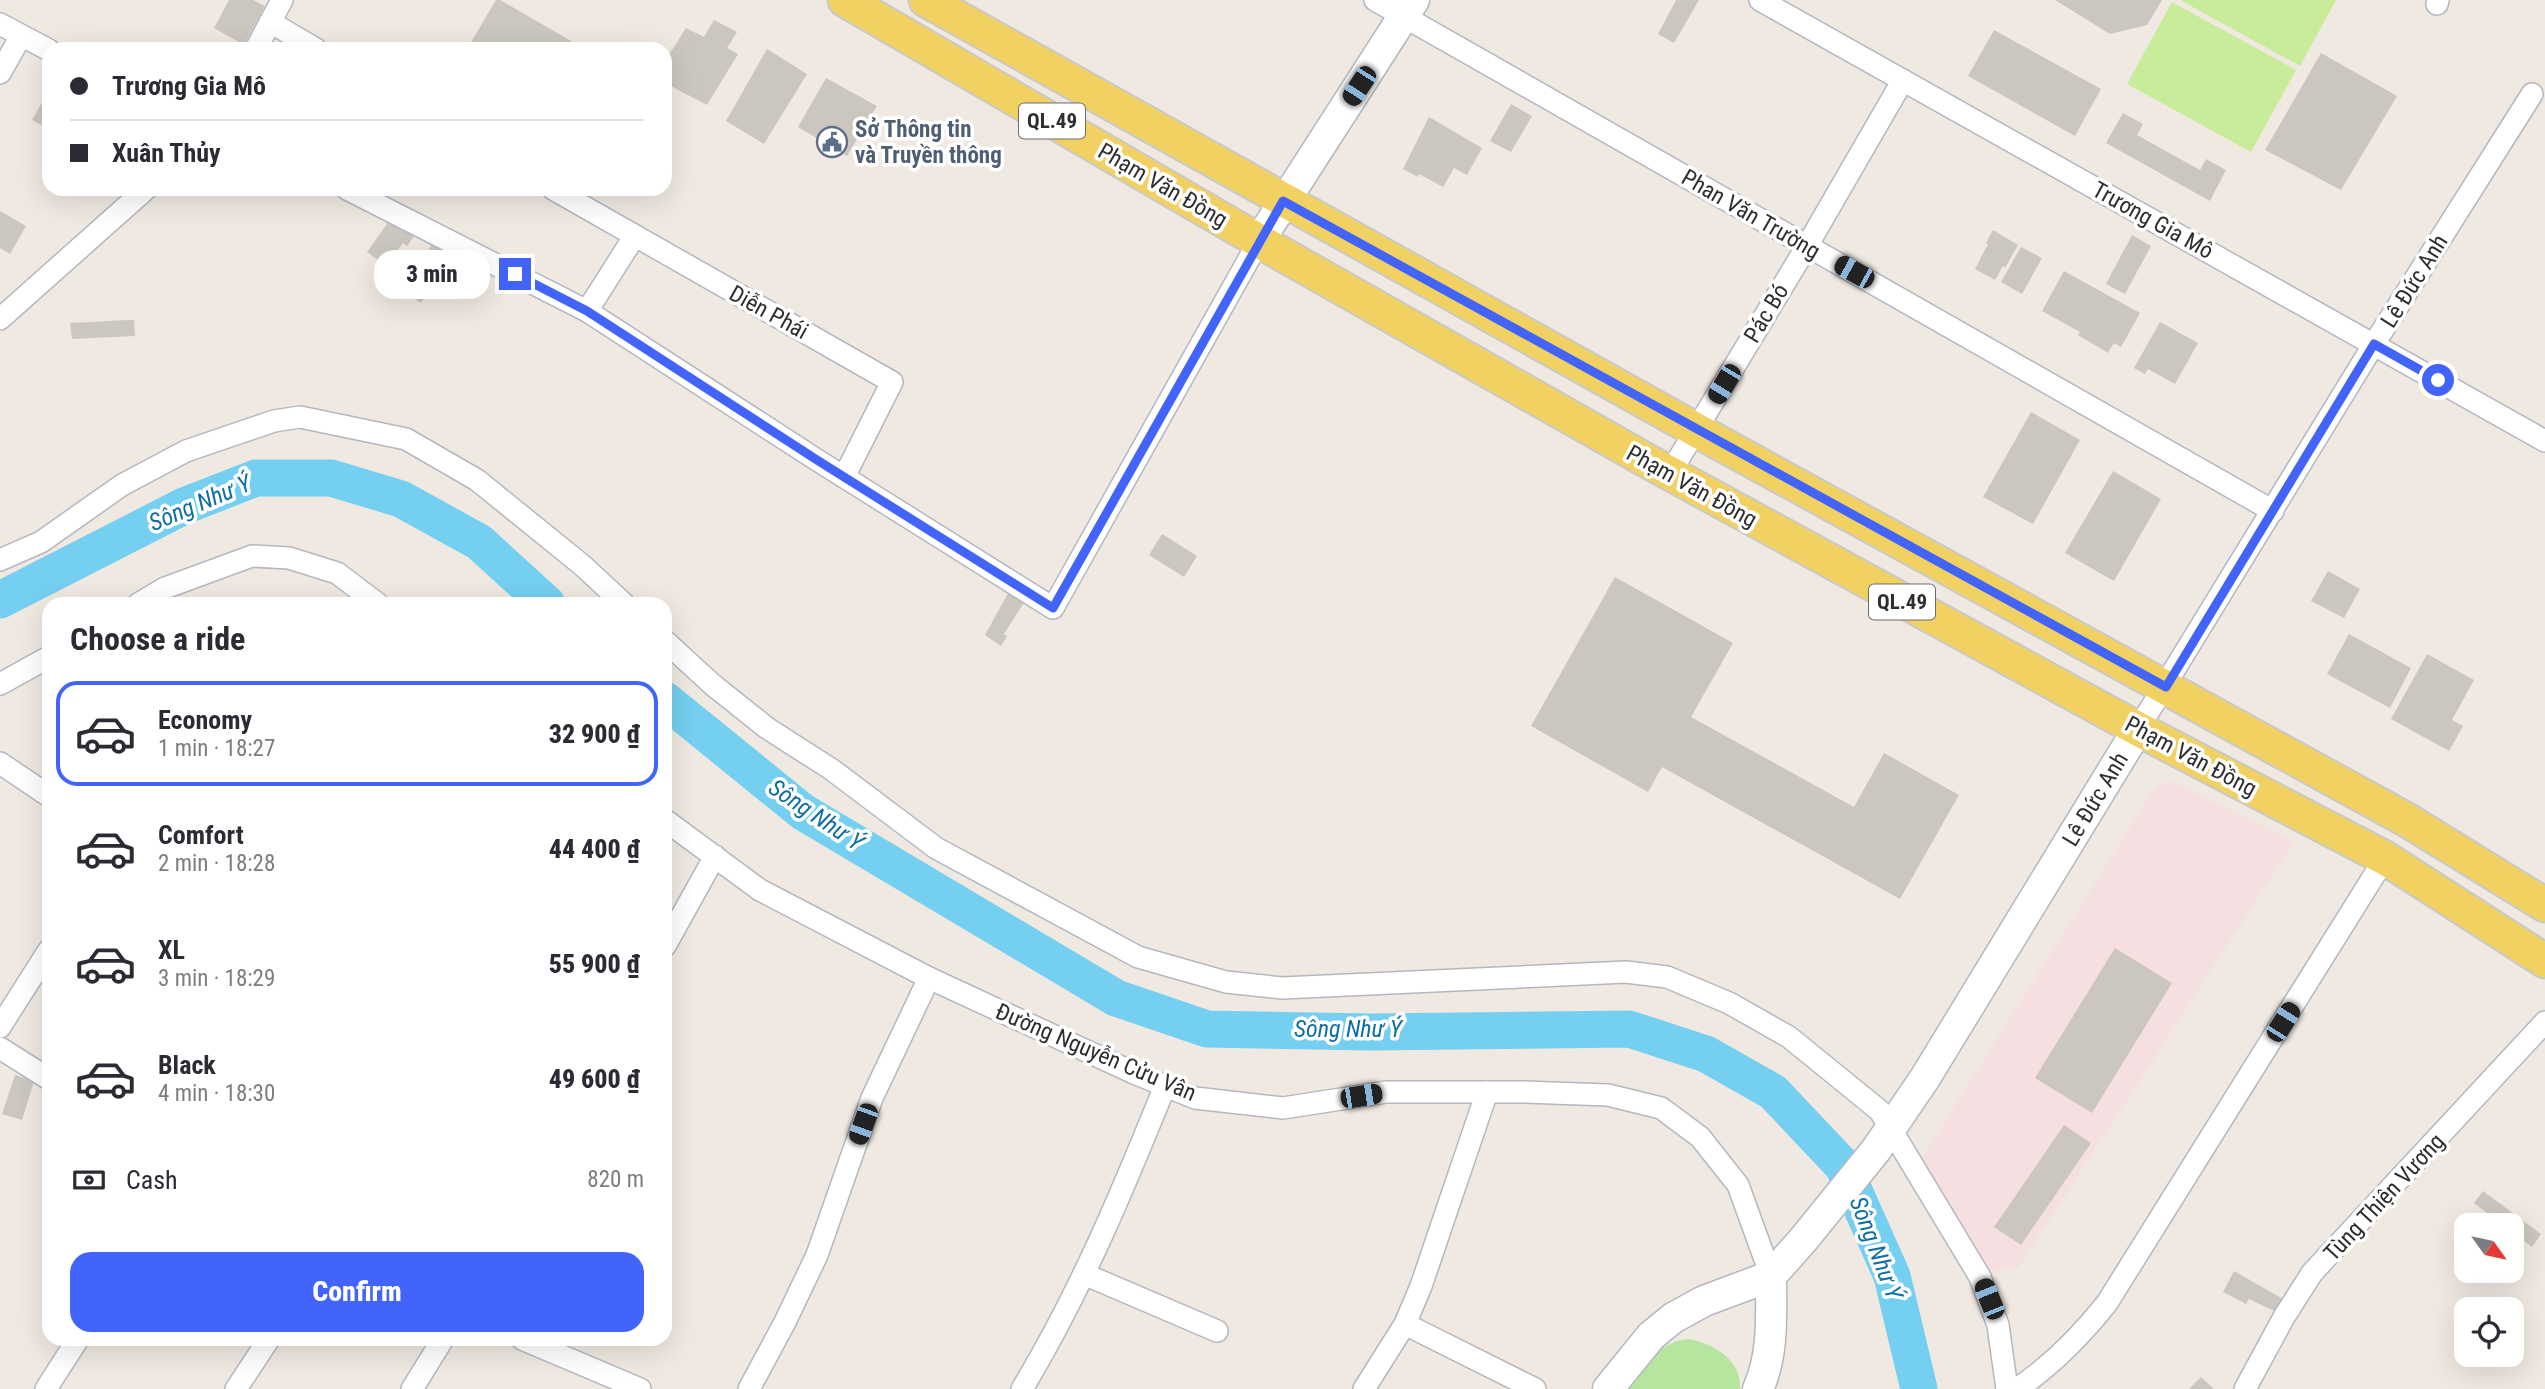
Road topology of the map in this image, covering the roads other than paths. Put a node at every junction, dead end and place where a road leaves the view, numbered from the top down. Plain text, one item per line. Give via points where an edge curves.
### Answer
1 (282, 0) edge
2 (845, 0) edge
3 (926, 0) edge
4 (1375, 0) edge
5 (1760, 0) edge
6 (1410, 8) edge
7 (270, 22) junction
8 (0, 24) edge
9 (21, 36) junction
10 (260, 42) edge
11 (304, 42) edge
12 (42, 46) edge
13 (0, 73) edge
14 (1903, 80) junction
15 (2532, 94) dead end
16 (138, 196) edge
17 (361, 196) edge
18 (565, 196) edge
19 (1283, 201) junction
20 (634, 237) junction
21 (1259, 242) junction
22 (1807, 246) junction
23 (587, 311) junction
24 (0, 319) edge
25 (2374, 344) junction
26 (1696, 430) junction
27 (2545, 441) edge
28 (1670, 473) junction
29 (844, 477) junction
30 (2273, 511) junction
31 (0, 560) edge
32 (150, 597) edge
33 (369, 597) edge
34 (616, 597) edge
35 (672, 647) edge
36 (42, 660) edge
37 (0, 684) edge
38 (2166, 687) junction
39 (2138, 729) junction
40 (0, 764) edge
41 (42, 791) edge
42 (672, 825) edge
43 (715, 856) junction
44 (2385, 858) junction
45 (2545, 905) edge
46 (672, 933) edge
47 (42, 961) edge
48 (2545, 961) edge
49 (929, 978) junction
50 (2545, 1022) edge
51 (0, 1027) edge
52 (0, 1048) edge
53 (42, 1075) edge
54 (1165, 1086) junction
55 (1487, 1092) junction
56 (1885, 1139) junction
57 (1084, 1274) junction
58 (1771, 1276) junction
59 (1405, 1324) junction
60 (1217, 1331) dead end
61 (74, 1346) edge
62 (264, 1346) edge
63 (439, 1346) edge
64 (539, 1346) edge
65 (1764, 1383) edge
66 (46, 1389) edge
67 (236, 1389) edge
68 (412, 1389) edge
69 (640, 1389) edge
70 (749, 1389) edge
71 (1022, 1389) edge
72 (1364, 1389) edge
73 (1535, 1389) edge
74 (1608, 1389) edge
75 (2007, 1389) edge
76 (2017, 1389) edge
77 (2245, 1389) edge

1 - 7 street
2 - 21 main road, Phạm Văn Đồng / QL.49
3 - 19 main road, Phạm Văn Đồng / QL.49
4 - 6 street, Phan Văn Trường
5 - 14 street, Trương Gia Mô
6 - 19 street
6 - 22 street, Phan Văn Trường
7 - 10 street
7 - 11 street
8 - 9 street
9 - 12 street
9 - 13 street
14 - 22 street, Pác Bó
14 - 25 street, Trương Gia Mô
15 - 25 street, Lê Đức Anh
16 - 24 street
17 - 23 street
18 - 20 street, Diễn Phái
19 - 21 street
19 - 26 main road, Phạm Văn Đồng / QL.49
20 - 23 street
20 - 29 street, Diễn Phái via 892,382
21 - 28 main road, Phạm Văn Đồng / QL.49
21 - 29 street via 1053,608
22 - 26 street, Pác Bó
22 - 30 street, Phan Văn Trường
23 - 29 street
25 - 27 street, Trương Gia Mô
25 - 30 street, Lê Đức Anh
26 - 28 street, Pác Bó
26 - 38 main road, Phạm Văn Đồng / QL.49
28 - 39 main road, Phạm Văn Đồng / QL.49
30 - 38 street, Lê Đức Anh
31 - 34 street via 41,542 122,485 186,451 274,421 300,417 406,439 477,480
32 - 33 street via 252,556 289,558 337,573
35 - 56 street via 767,728 831,769 936,848 1138,957 1226,982 1282,988 1595,972 1667,977 1729,1003 1789,1037 1880,1111
36 - 37 street
38 - 39 street, Lê Đức Anh
38 - 45 main road, Phạm Văn Đồng / QL.49 via 2407,820
39 - 44 main road, Phạm Văn Đồng / QL.49
39 - 56 street, Lê Đức Anh
40 - 41 street
42 - 43 street, Đường Nguyễn Cửu Vân
43 - 46 street
43 - 49 street, Đường Nguyễn Cửu Vân via 760,890
44 - 48 main road, Phạm Văn Đồng / QL.49
44 - 76 street via 2107,1303 2070,1346
47 - 51 street
49 - 54 street, Đường Nguyễn Cửu Vân
49 - 70 street via 873,1098 817,1255
50 - 77 street, Tùng Thiện Vương via 2312,1273
52 - 53 street
54 - 55 street, Đường Nguyễn Cửu Vân via 1195,1098 1283,1108 1387,1092
54 - 57 street
55 - 58 street, Đường Nguyễn Cửu Vân via 1608,1095 1661,1108 1700,1137 1738,1185
55 - 59 street
56 - 58 street, Lê Đức Anh
56 - 75 street via 1980,1277 1998,1325
57 - 60 street
57 - 71 street
58 - 65 street
58 - 74 street, Lê Đức Anh via 1703,1301 1673,1318 1651,1336
59 - 72 street
59 - 73 street
61 - 66 street
62 - 67 street
63 - 68 street
64 - 69 street

